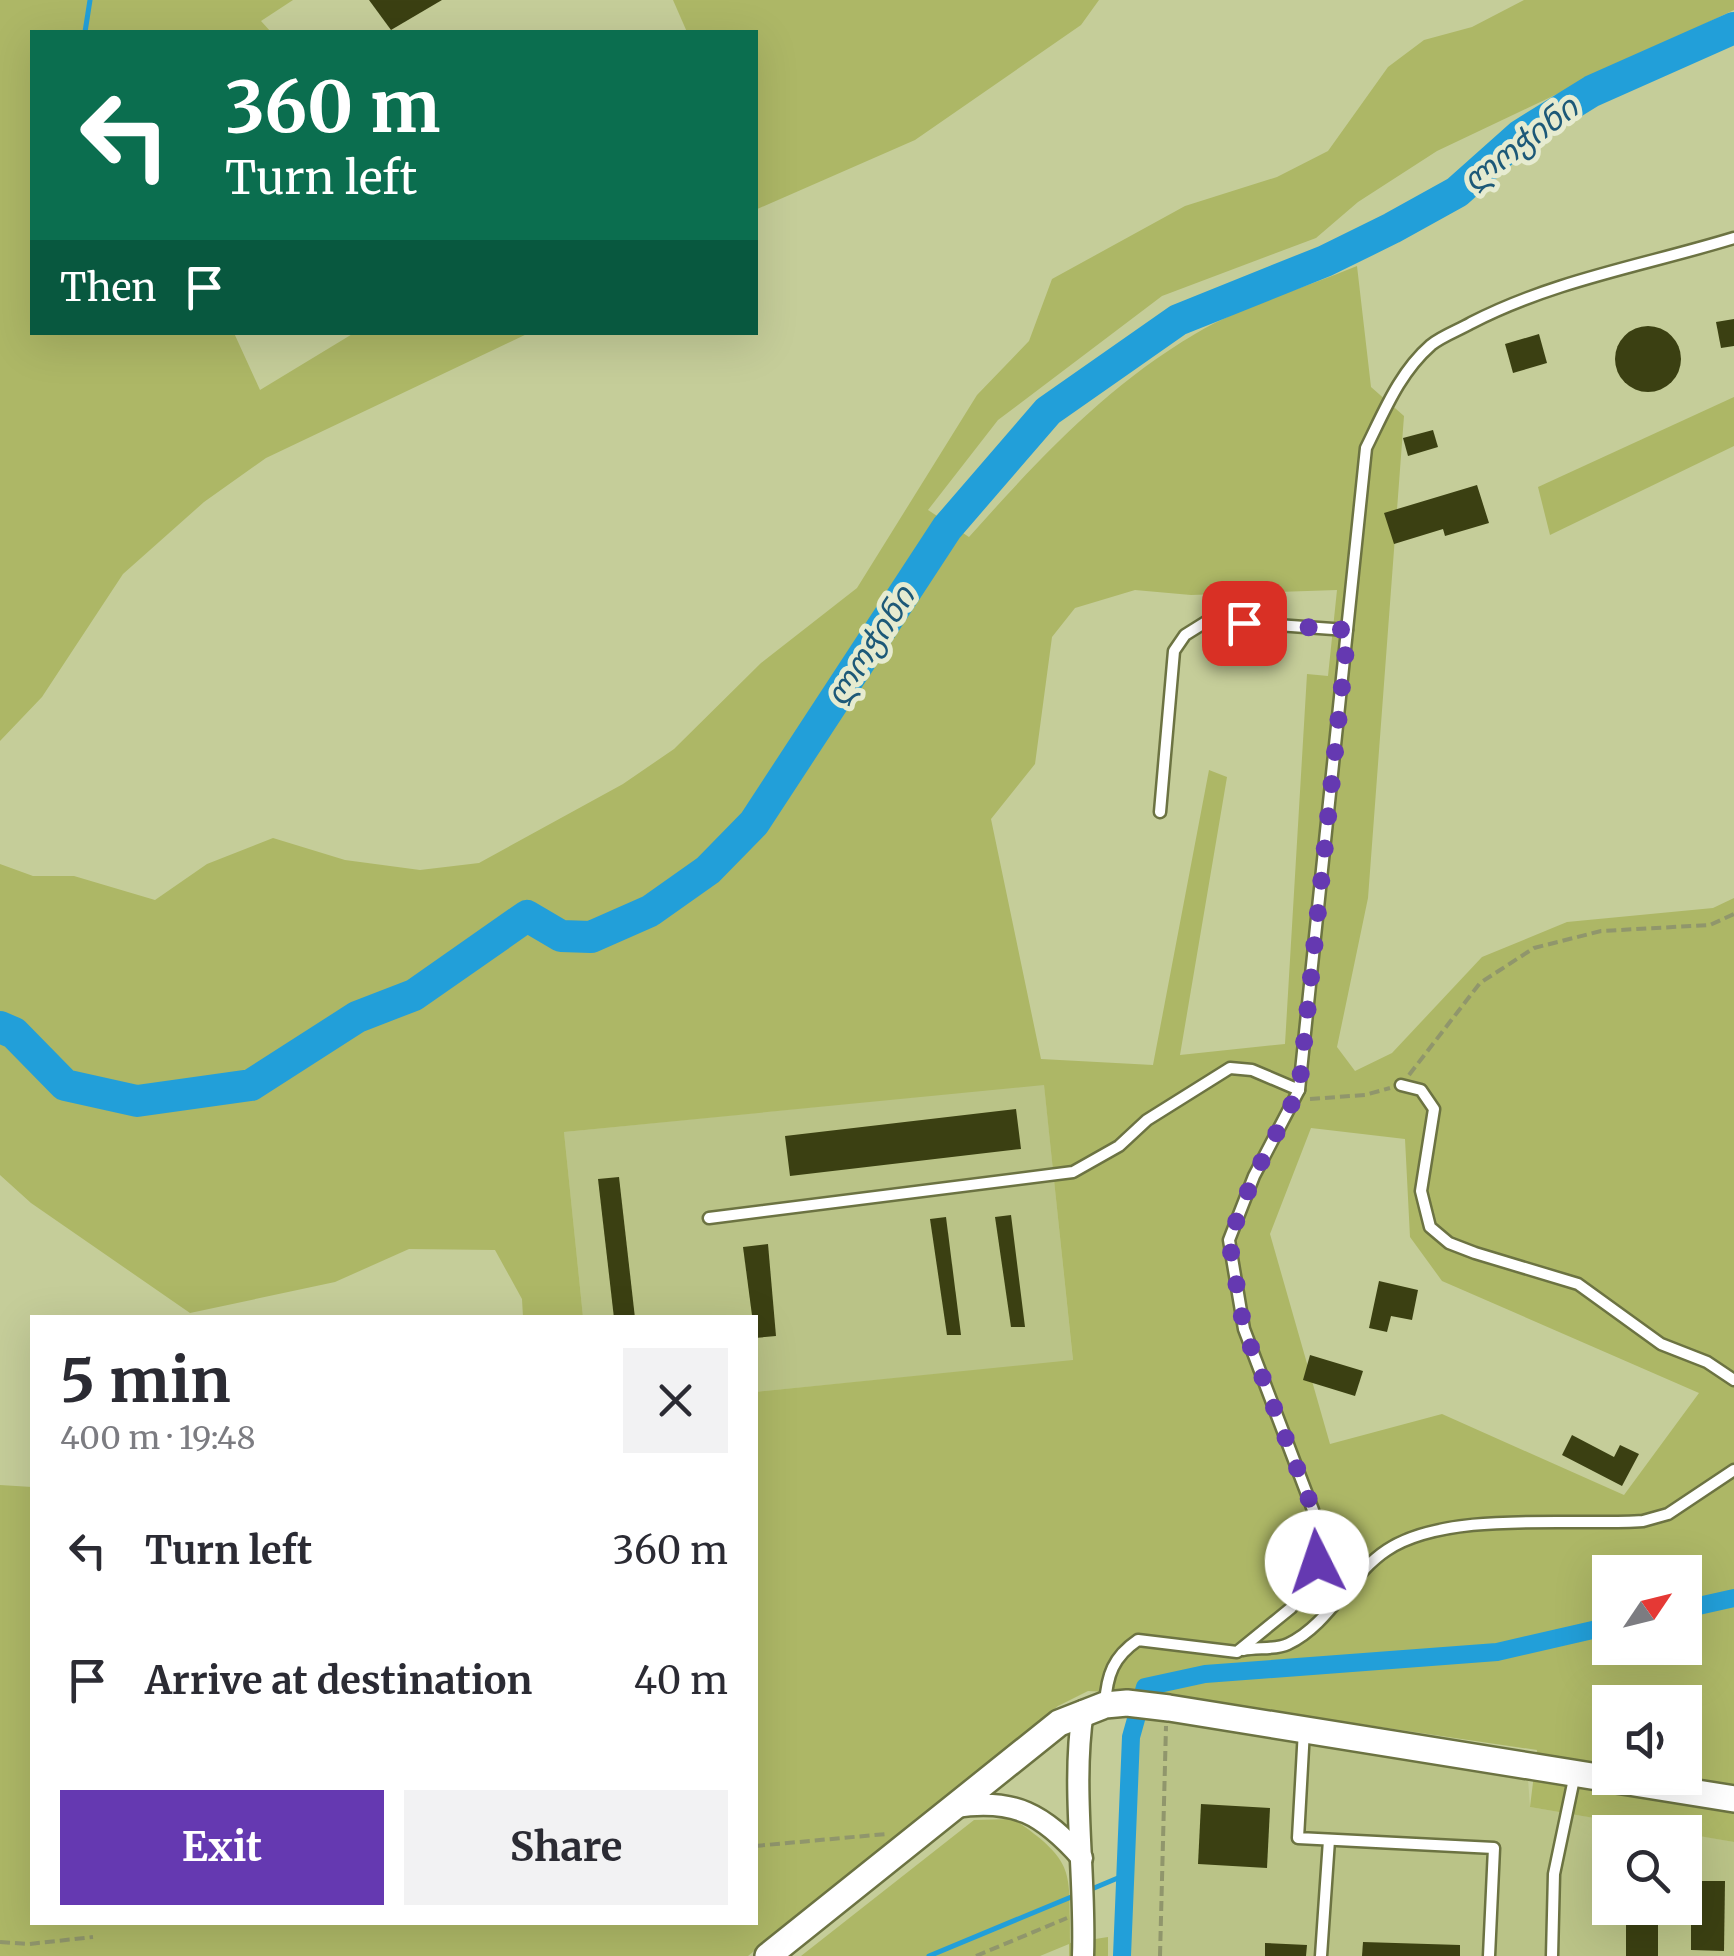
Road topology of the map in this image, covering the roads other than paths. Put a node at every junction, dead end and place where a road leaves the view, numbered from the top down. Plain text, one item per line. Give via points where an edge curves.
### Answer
1 (1734, 238) edge
2 (1348, 630) junction
3 (1160, 812) dead end
4 (1401, 1085) road end
5 (1299, 1090) junction
6 (708, 1218) dead end
7 (1734, 1380) edge
8 (1734, 1470) edge
9 (1237, 1652) junction
10 (1105, 1706) junction
11 (1304, 1729) junction
12 (1575, 1773) junction
13 (1734, 1799) edge
14 (955, 1807) junction
15 (1329, 1840) junction
16 (1082, 1858) junction
17 (768, 1956) edge
18 (1083, 1956) edge
19 (1321, 1956) edge
20 (1488, 1956) edge
21 (1552, 1956) edge

1 - 2 lane via 1586,276 1506,305 1432,344 1397,384 1366,448
2 - 3 lane via 1210,620 1185,635 1174,651
2 - 5 lane
4 - 7 lane via 1420,1090 1434,1110 1421,1190 1430,1227 1449,1244 1578,1284 1661,1344
5 - 6 lane via 1230,1068 1073,1172
5 - 9 lane via 1229,1240 1244,1329 1313,1510 1317,1562 1291,1608
8 - 9 lane via 1668,1514 1643,1521 1473,1525 1418,1537 1388,1549 1305,1634 1284,1647
9 - 10 lane via 1138,1640 1121,1652 1106,1678
10 - 11 street
10 - 14 street via 1014,1756
10 - 16 street via 1077,1750
11 - 12 street
11 - 15 lane via 1298,1838
12 - 13 street
12 - 21 lane via 1554,1874
14 - 16 street via 1012,1806 1054,1827
14 - 17 street
15 - 19 lane
15 - 20 lane via 1494,1848
16 - 18 street

